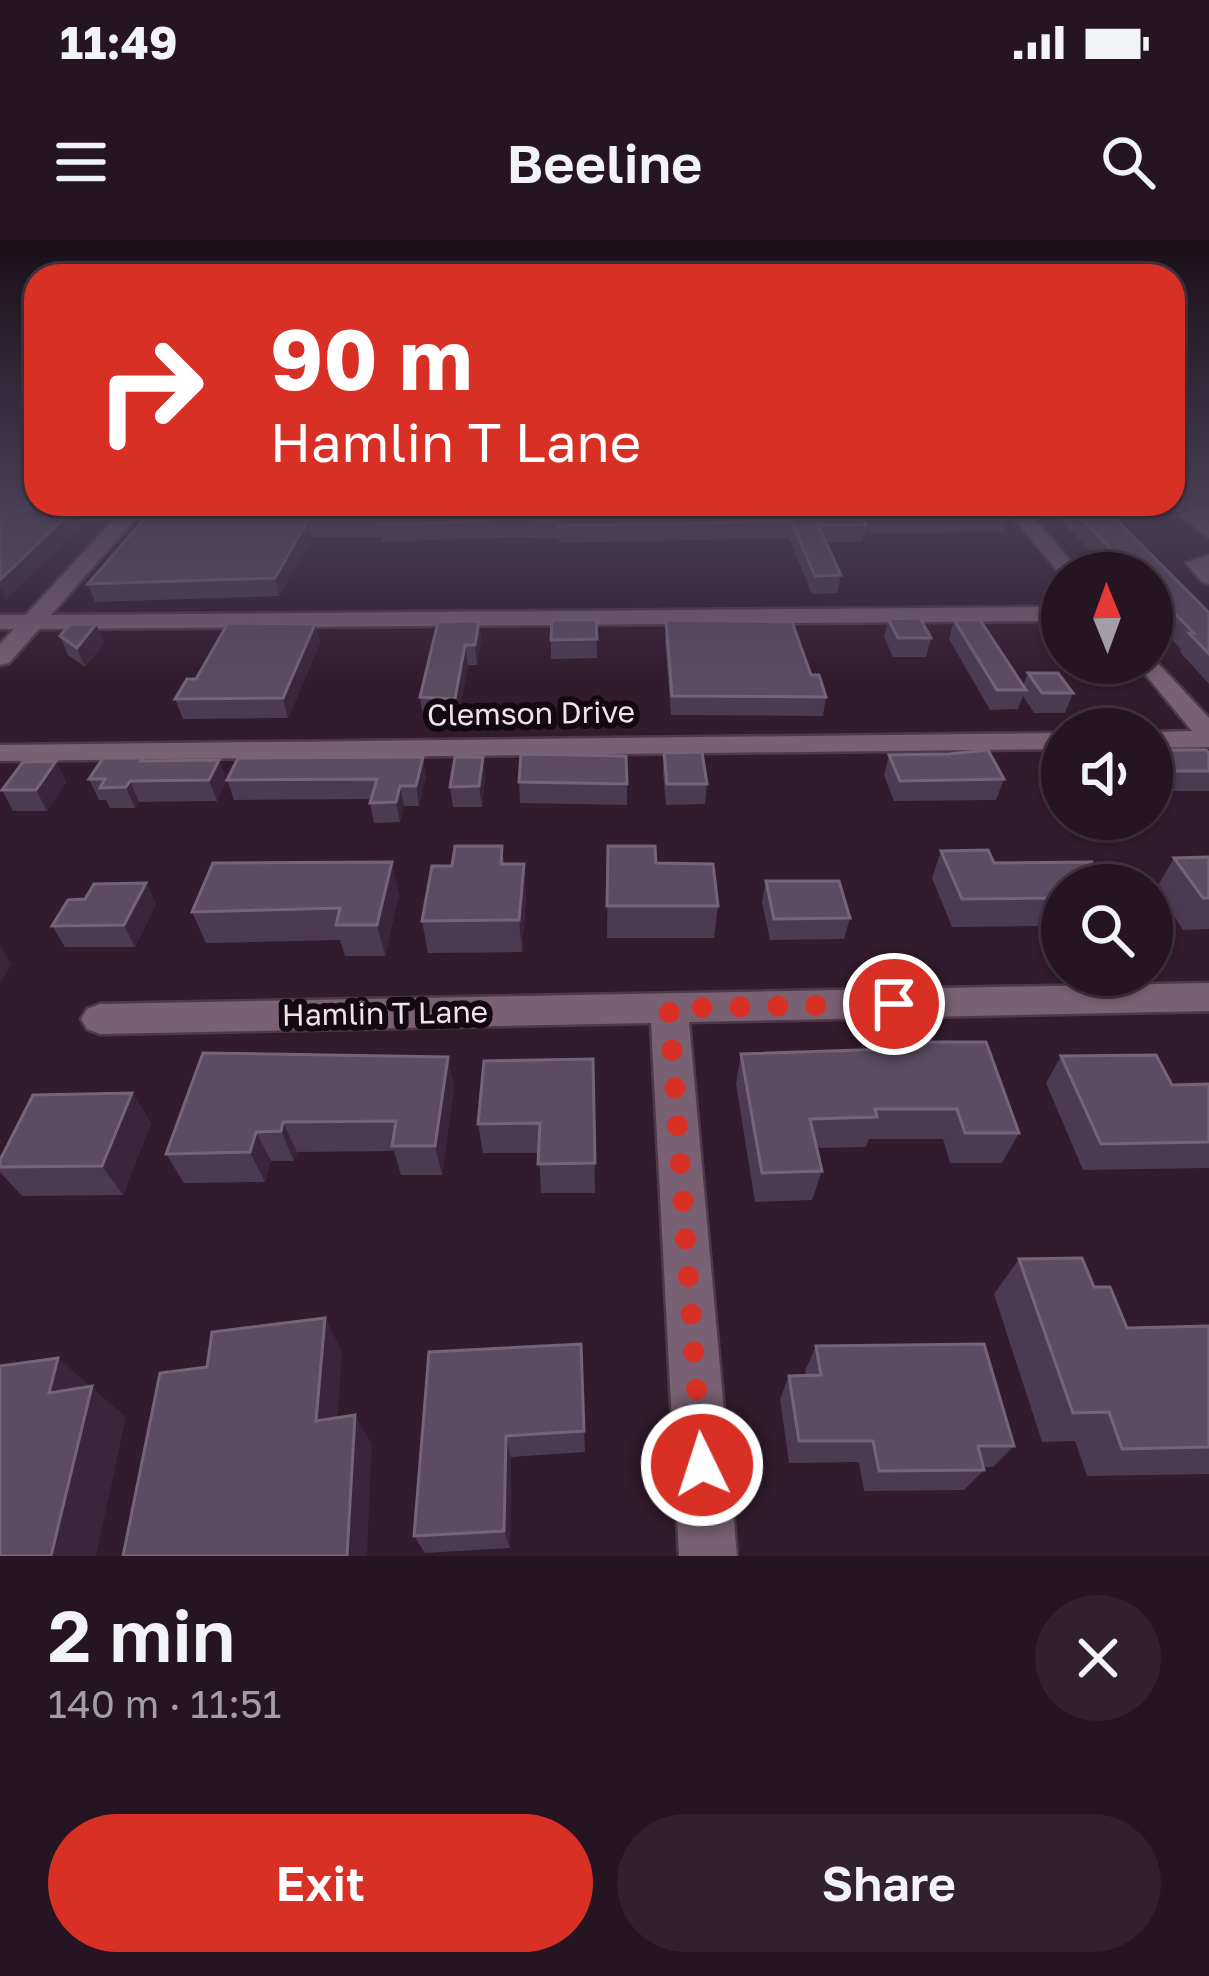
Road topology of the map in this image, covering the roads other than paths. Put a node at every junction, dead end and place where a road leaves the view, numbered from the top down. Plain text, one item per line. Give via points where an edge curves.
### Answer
1 (85, 563) edge
2 (1041, 614) edge
3 (0, 622) edge
4 (32, 622) junction
5 (0, 658) edge
6 (1165, 684) edge
7 (1209, 737) edge
8 (1173, 739) edge
9 (1041, 741) edge
10 (0, 753) edge
11 (1209, 997) edge
12 (669, 1008) junction
13 (100, 1019) dead end
14 (709, 1556) edge

1 - 4 street
2 - 4 street
3 - 4 street
4 - 5 street
6 - 7 street
7 - 8 street
9 - 10 street, Clemson Drive
11 - 12 street, Hamlin T Lane
12 - 13 street, Hamlin T Lane
12 - 14 street

